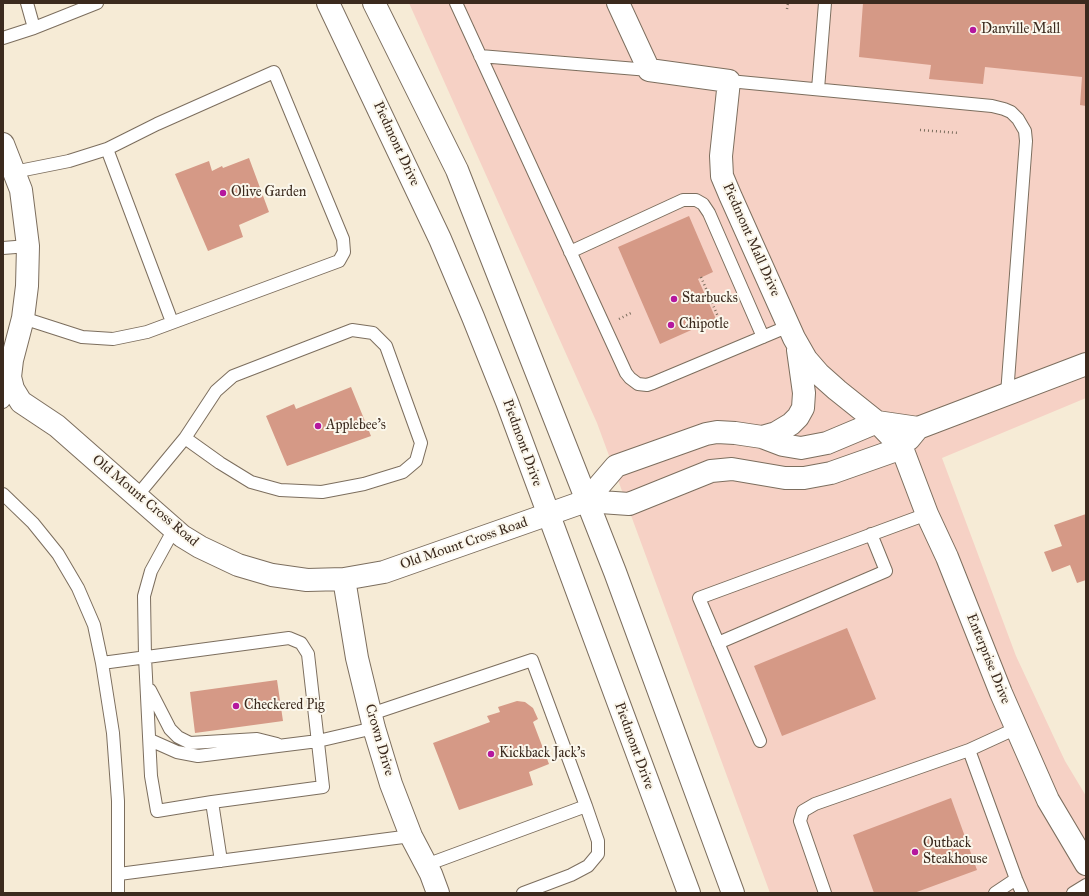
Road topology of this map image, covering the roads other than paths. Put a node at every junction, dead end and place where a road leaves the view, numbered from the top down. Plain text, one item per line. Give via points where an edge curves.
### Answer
1 (27, 3) edge
2 (97, 3) edge
3 (328, 3) edge
4 (374, 3) edge
5 (456, 3) edge
6 (618, 3) edge
7 (825, 3) edge
8 (34, 28) junction
9 (3, 38) edge
10 (480, 56) junction
11 (649, 70) junction
12 (729, 81) junction
13 (818, 89) junction
14 (3, 144) edge
15 (107, 150) junction
16 (14, 172) junction
17 (28, 246) junction
18 (3, 248) edge
19 (570, 252) junction
20 (23, 318) junction
21 (172, 322) junction
22 (793, 335) junction
23 (764, 337) junction
24 (1086, 364) edge
25 (1007, 394) junction
26 (8, 396) edge
27 (877, 422) junction
28 (918, 428) junction
29 (762, 437) junction
30 (185, 438) junction
31 (902, 448) junction
32 (3, 494) edge
33 (137, 496) junction
34 (586, 501) junction
35 (548, 514) junction
36 (928, 514) junction
37 (174, 529) junction
38 (871, 534) junction
39 (344, 579) junction
40 (718, 643) junction
41 (145, 657) junction
42 (102, 663) junction
43 (147, 684) junction
44 (372, 721) junction
45 (1016, 728) junction
46 (150, 740) junction
47 (760, 740) dead end
48 (318, 741) junction
49 (281, 746) junction
50 (969, 750) junction
51 (212, 802) junction
52 (586, 806) junction
53 (411, 836) junction
54 (221, 861) junction
55 (1086, 864) edge
56 (426, 865) junction
57 (119, 874) junction
58 (1016, 879) junction
59 (1086, 885) edge
60 (118, 893) edge
61 (438, 893) edge
62 (523, 893) edge
63 (689, 893) edge
64 (733, 893) edge
65 (825, 893) edge
66 (995, 893) edge
67 (1022, 893) edge
68 (1073, 893) edge

1 - 8 lane
2 - 8 lane
3 - 35 street, Piedmont Drive via 443,246 507,402
4 - 34 street via 457,170
5 - 10 lane
6 - 11 street
7 - 13 lane
8 - 9 lane
10 - 11 lane
10 - 19 lane
11 - 12 street
12 - 13 lane
12 - 22 street, Piedmont Mall Drive via 721,156 722,176
13 - 25 lane via 998,107 1011,112 1021,123 1026,141
14 - 16 street
15 - 16 lane
15 - 21 lane
15 - 21 lane via 157,124 274,72 343,239 344,252 339,261
16 - 17 street via 21,190
17 - 18 lane
17 - 20 street
19 - 23 lane via 626,373 638,384 653,383
19 - 23 lane via 683,200 696,200 703,204 709,213
20 - 21 lane via 82,337 113,339 147,332
20 - 26 street via 12,360
22 - 23 lane
22 - 27 street, Piedmont Mall Drive via 819,374
22 - 29 street via 804,393 802,408 798,417 790,424 776,433
24 - 25 street
25 - 28 street
26 - 33 street, Old Mount Cross Road via 57,426
27 - 28 street
27 - 29 street via 813,446 797,448
27 - 31 street, Piedmont Mall Drive
28 - 31 street
29 - 34 street via 717,432 682,442 616,466
30 - 30 lane via 251,482 280,490 322,492 364,484 404,472 416,461 421,443 386,346 373,333 352,330 233,376 216,391
30 - 33 lane
31 - 34 street, Old Mount Cross Road via 841,470 816,476 791,478 739,470 719,470 695,476 629,504
31 - 36 street, Enterprise Drive
32 - 42 lane via 43,535 58,554 78,588 94,625
33 - 37 street, Old Mount Cross Road
34 - 35 street, Old Mount Cross Road
34 - 64 street via 661,694
35 - 39 street, Old Mount Cross Road via 384,572
35 - 63 street, Piedmont Drive
36 - 38 lane
36 - 45 street, Enterprise Drive
37 - 39 street, Old Mount Cross Road via 200,547 238,565 272,575 307,580
37 - 41 lane via 151,571 144,596
38 - 40 lane via 886,571
38 - 40 lane via 699,598
39 - 44 street, Crown Drive via 357,658
40 - 47 lane
41 - 42 lane
41 - 43 lane
41 - 48 lane via 289,638 301,643 308,654
42 - 57 lane via 114,744
43 - 46 lane
43 - 49 lane via 170,729 190,743 257,739
44 - 48 lane
44 - 52 lane via 532,660
44 - 53 street, Crown Drive via 391,784
45 - 50 lane
45 - 55 street, Enterprise Drive via 1048,800
46 - 49 lane via 177,752 198,756
46 - 51 lane via 151,776 156,811
48 - 49 lane
48 - 51 lane via 323,787
50 - 58 lane
50 - 65 lane via 815,804 803,811 800,821
51 - 54 lane
52 - 56 lane
52 - 62 lane via 598,841 598,854 588,866 570,876
53 - 54 lane
53 - 56 street, Crown Drive
54 - 57 lane
56 - 61 street, Crown Drive
57 - 60 lane
58 - 66 lane
58 - 67 lane
59 - 68 lane

